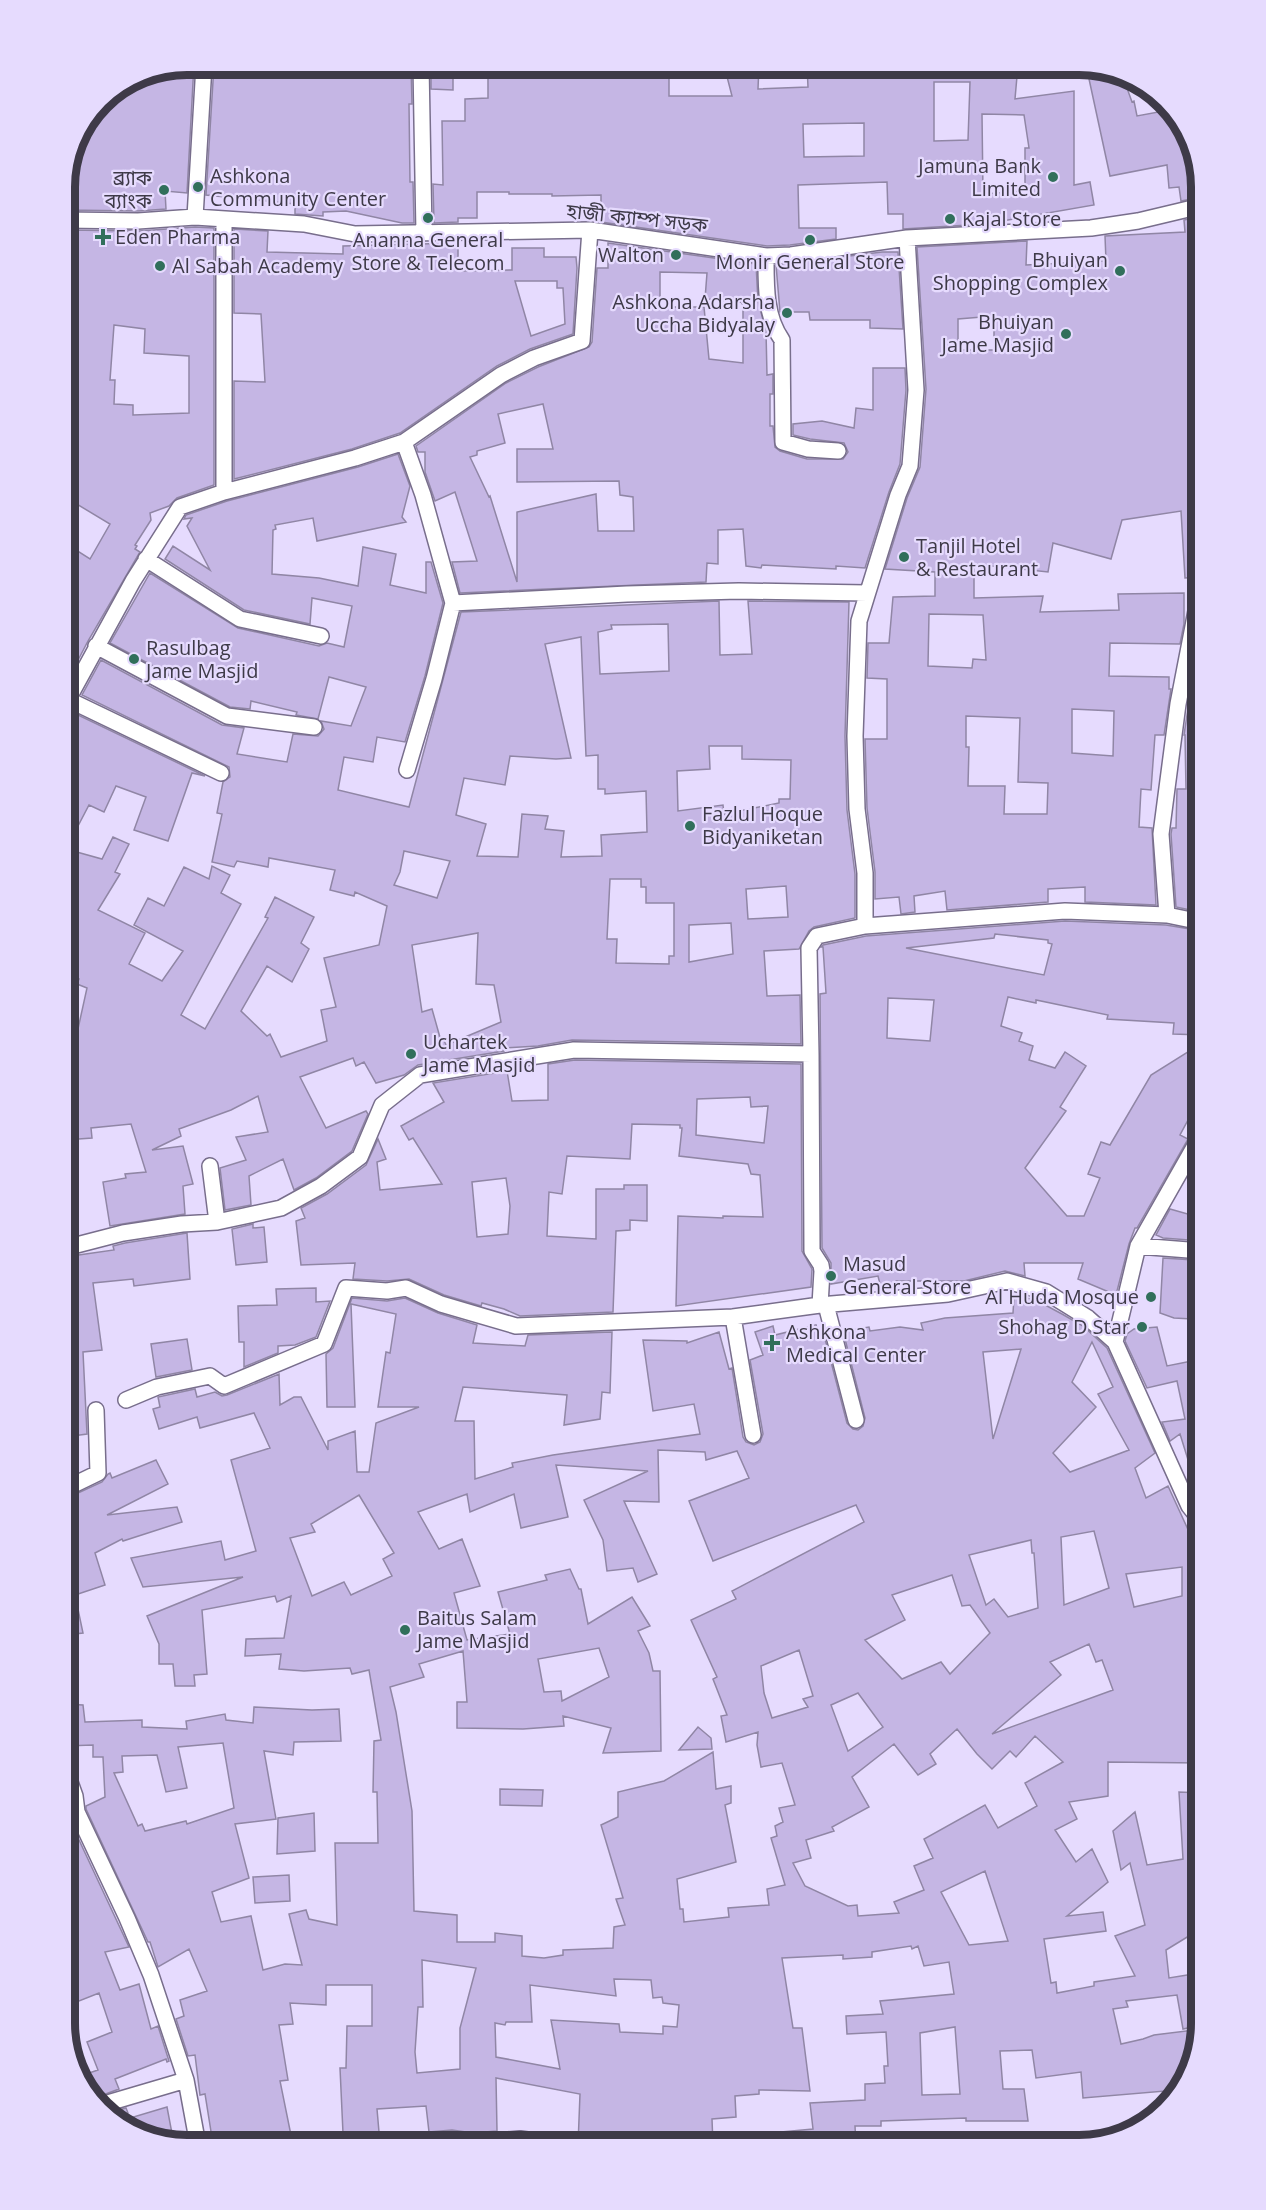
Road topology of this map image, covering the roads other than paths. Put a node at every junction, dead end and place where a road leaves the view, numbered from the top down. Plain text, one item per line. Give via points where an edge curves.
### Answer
1 (203, 75) edge
2 (421, 75) edge
3 (1191, 209) edge
4 (195, 217) junction
5 (224, 219) junction
6 (75, 220) edge
7 (591, 230) junction
8 (424, 233) junction
9 (907, 238) junction
10 (766, 256) junction
11 (404, 442) junction
12 (838, 450) dead end
13 (224, 492) junction
14 (146, 559) junction
15 (867, 593) junction
16 (453, 603) junction
17 (321, 636) dead end
18 (1191, 637) edge
19 (96, 646) junction
20 (75, 683) edge
21 (75, 706) edge
22 (314, 727) dead end
23 (406, 770) dead end
24 (221, 773) dead end
25 (1167, 915) junction
26 (1191, 920) edge
27 (864, 926) junction
28 (811, 1054) junction
29 (1191, 1155) edge
30 (210, 1167) dead end
31 (217, 1221) junction
32 (75, 1245) edge
33 (1138, 1246) junction
34 (1191, 1250) edge
35 (823, 1305) junction
36 (733, 1317) junction
37 (1115, 1342) junction
38 (126, 1400) dead end
39 (96, 1410) dead end
40 (856, 1420) dead end
41 (753, 1435) dead end
42 (75, 1484) edge
43 (1191, 1508) edge
44 (75, 1822) edge
45 (186, 2080) junction
46 (108, 2102) edge
47 (197, 2135) edge

1 - 4 street
2 - 8 street
3 - 9 street, হাজী ক্যাম্প সড়ক via 1091,228
4 - 5 street, হাজী ক্যাম্প সড়ক
4 - 6 street, হাজী ক্যাম্প সড়ক
5 - 8 street, হাজী ক্যাম্প সড়ক via 304,224 355,234
5 - 13 street
7 - 8 street, হাজী ক্যাম্প সড়ক
7 - 10 street, হাজী ক্যাম্প সড়ক
7 - 11 street via 582,341 501,375
9 - 10 street, হাজী ক্যাম্প সড়ক
9 - 15 street via 916,390 910,466 897,495
10 - 12 street via 773,327 782,340 783,442 808,449
11 - 13 street
11 - 16 street
13 - 14 street via 180,507
14 - 17 street via 240,619
14 - 19 street
15 - 16 street via 739,591
15 - 27 street via 859,621 855,736
16 - 23 street
18 - 25 street via 1161,834
19 - 20 street
19 - 22 street via 227,716
21 - 24 street
25 - 26 street
25 - 27 street via 1065,911
27 - 28 street via 817,936 809,948
28 - 31 street via 573,1050 420,1075 382,1105 360,1157 321,1186 281,1208
28 - 35 street via 812,1251 821,1265
29 - 33 street
30 - 31 street
31 - 32 street via 123,1233
33 - 34 street
33 - 37 street
35 - 36 street
35 - 37 street via 948,1294 1007,1281 1046,1292 1088,1318
35 - 40 street
36 - 38 street via 516,1326 441,1304 406,1288 346,1288 324,1344 224,1386 210,1376 157,1387
36 - 41 street
37 - 43 street
39 - 42 street via 98,1473
44 - 45 street via 127,1918 151,1975
45 - 46 street
45 - 47 street

